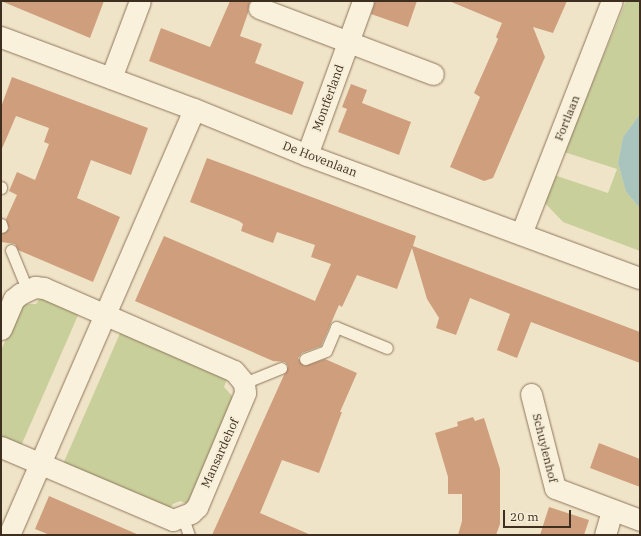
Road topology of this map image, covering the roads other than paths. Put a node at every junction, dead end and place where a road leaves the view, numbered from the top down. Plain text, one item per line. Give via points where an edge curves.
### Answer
1 (140, 1) edge
2 (363, 1) edge
3 (612, 1) edge
4 (259, 8) dead end
5 (1, 37) edge
6 (348, 42) junction
7 (433, 74) dead end
8 (111, 78) junction
9 (194, 109) junction
10 (308, 155) junction
11 (520, 234) junction
12 (11, 250) dead end
13 (640, 278) edge
14 (27, 289) junction
15 (104, 314) junction
16 (1, 329) edge
17 (387, 348) dead end
18 (305, 359) dead end
19 (282, 368) dead end
20 (244, 383) junction
21 (531, 394) dead end
22 (1, 447) edge
23 (39, 464) junction
24 (612, 511) junction
25 (640, 520) edge
26 (186, 526) edge
27 (9, 535) edge
28 (605, 535) edge

1 - 8 street
2 - 6 street, Montferland
3 - 11 street, Fortlaan
4 - 6 street
5 - 8 street, De Hovenlaan
6 - 7 street
6 - 10 street, Montferland
8 - 9 street, De Hovenlaan
9 - 10 street, De Hovenlaan
9 - 15 street
10 - 11 street, De Hovenlaan
11 - 13 street, De Hovenlaan
12 - 14 lane
14 - 15 street via 44,288
14 - 16 street via 14,299
15 - 20 street via 234,371
15 - 23 street
17 - 18 lane via 336,327 326,351
19 - 20 lane
20 - 26 street, Mansardehof via 242,402
21 - 24 street, Schuylenhof via 555,488
22 - 23 street, Mansardehof
23 - 26 street, Mansardehof
23 - 27 street
24 - 25 street, Schuylenhof
24 - 28 street

